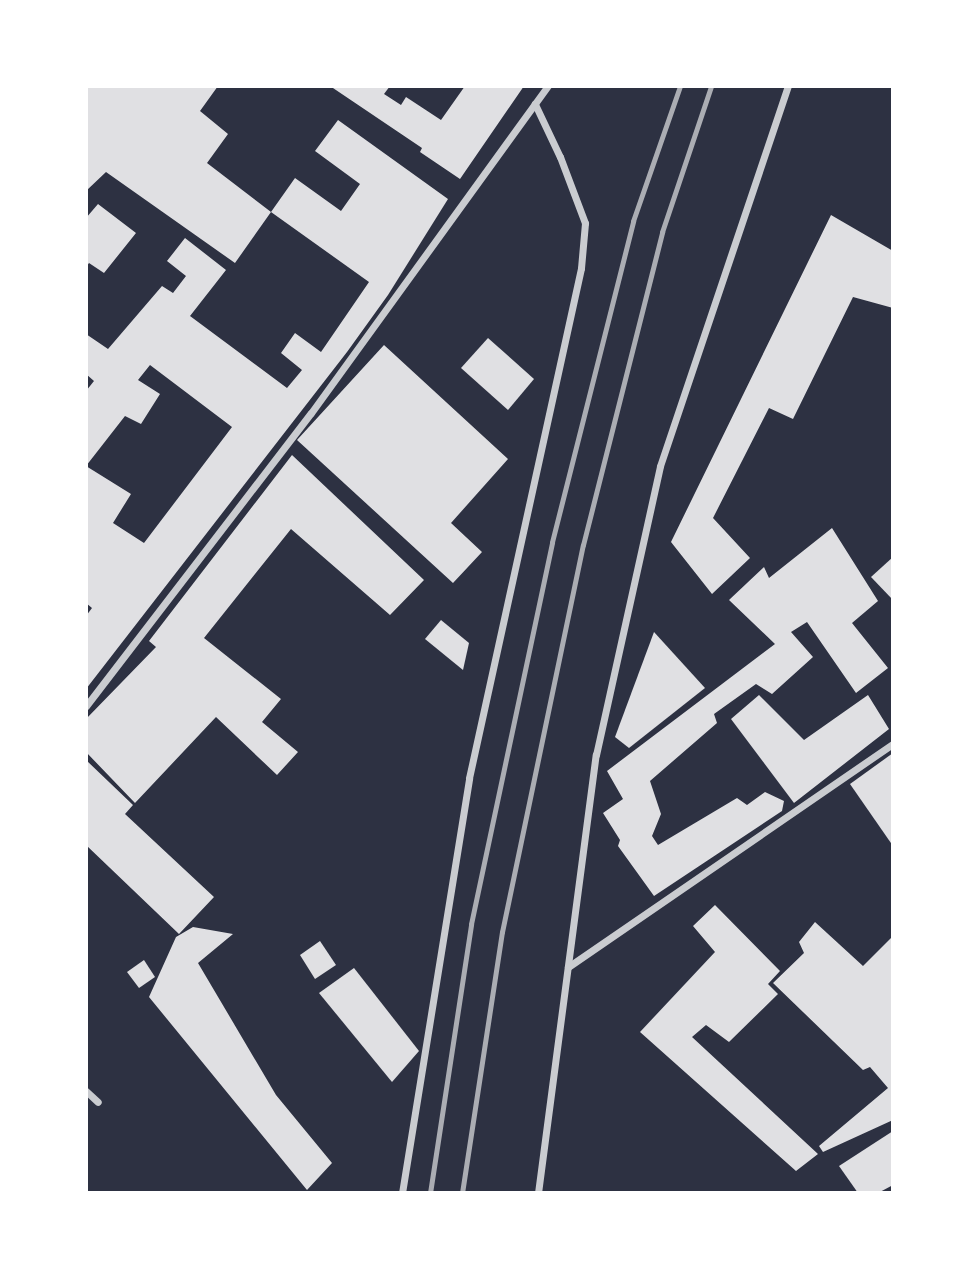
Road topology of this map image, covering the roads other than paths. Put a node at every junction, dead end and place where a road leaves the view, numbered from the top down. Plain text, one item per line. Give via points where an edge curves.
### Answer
1 (548, 86) edge
2 (788, 86) edge
3 (535, 104) junction
4 (86, 706) edge
5 (893, 744) edge
6 (568, 967) junction
7 (86, 1091) edge
8 (98, 1102) dead end
9 (402, 1193) edge
10 (538, 1193) edge

1 - 3 street
2 - 6 street via 660,466 596,755
3 - 4 street via 311,413
3 - 9 street via 585,223 581,268 469,778
5 - 6 street
6 - 10 street
7 - 8 street

